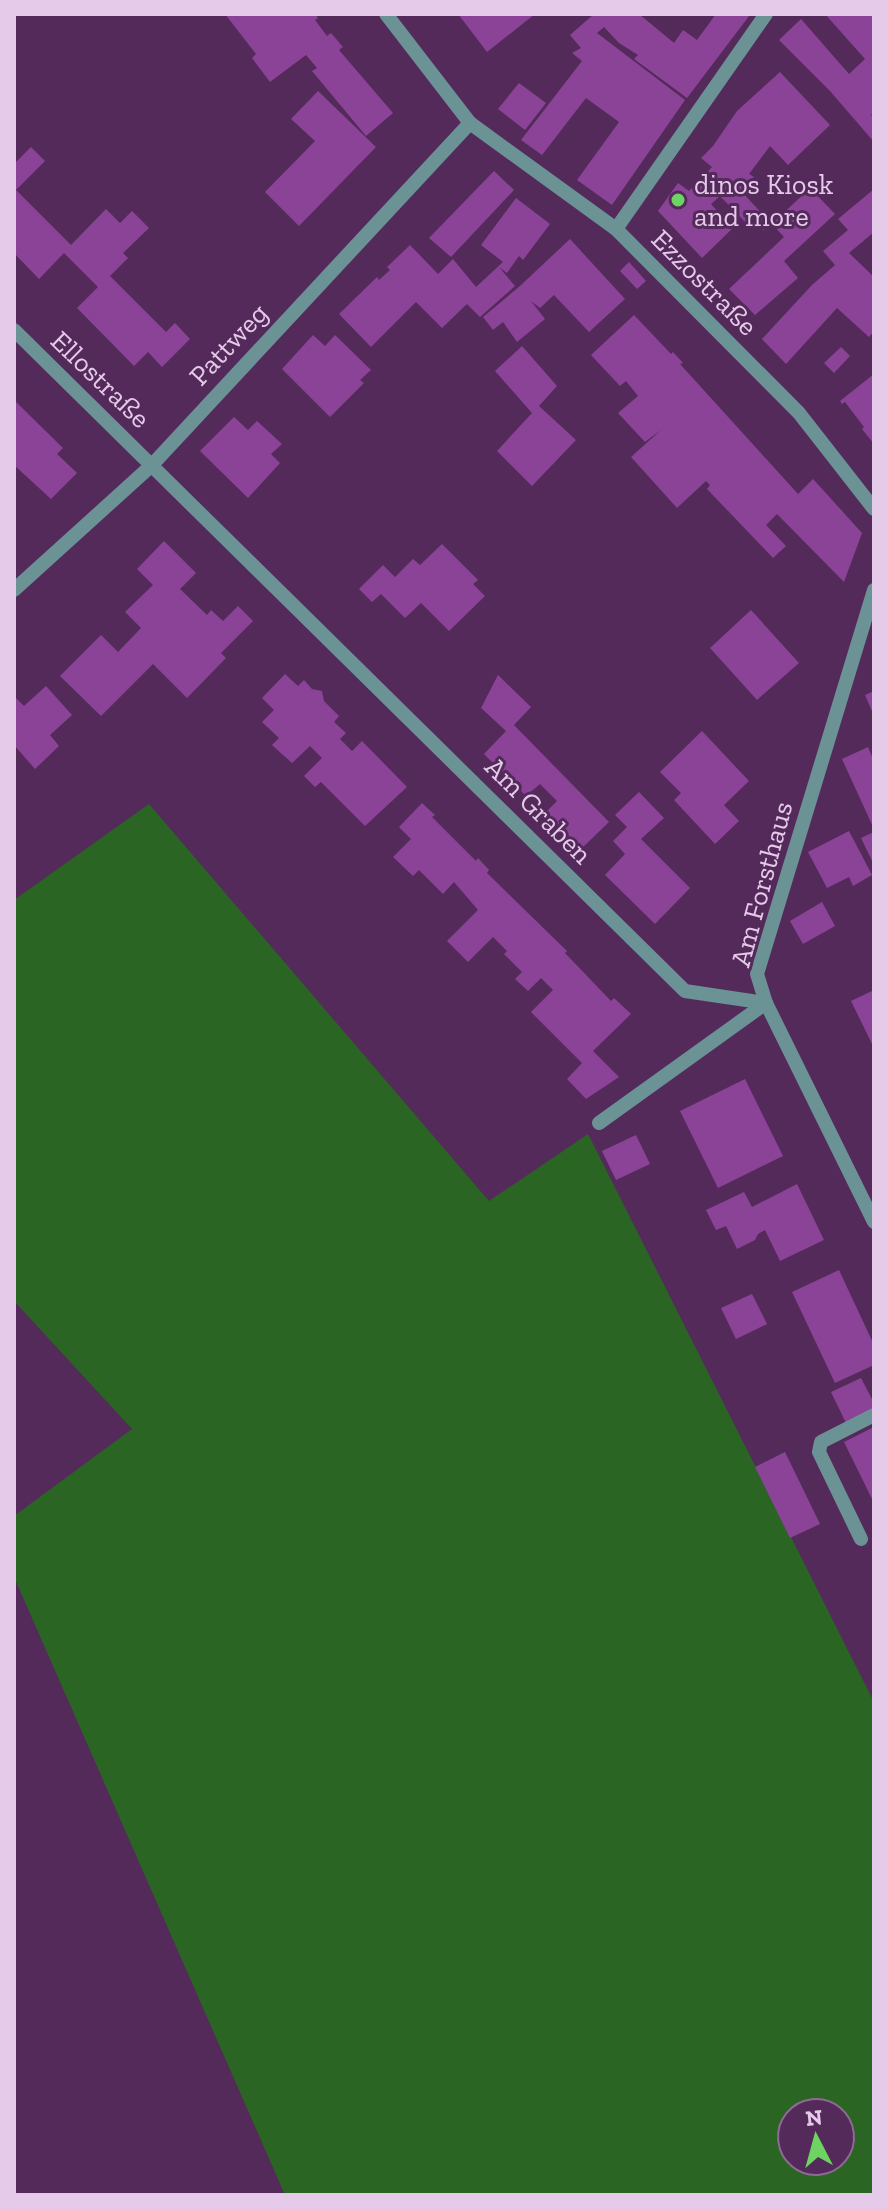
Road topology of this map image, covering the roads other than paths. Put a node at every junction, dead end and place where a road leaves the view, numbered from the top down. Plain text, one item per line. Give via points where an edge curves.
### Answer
1 (386, 14) edge
2 (766, 14) edge
3 (470, 123) junction
4 (616, 229) junction
5 (14, 330) edge
6 (152, 465) junction
7 (874, 509) edge
8 (14, 590) edge
9 (874, 590) edge
10 (766, 1003) junction
11 (599, 1123) dead end
12 (874, 1222) edge
13 (874, 1415) edge
14 (861, 1539) dead end

1 - 3 street, Ezzostraße
2 - 4 street
3 - 4 street, Ezzostraße
3 - 6 street, Pattweg
4 - 7 street, Ezzostraße via 799,413
5 - 6 street, Ellostraße
6 - 8 street, Pattweg
6 - 10 street, Am Graben via 685,991
9 - 10 street, Am Forsthaus via 757,974
10 - 11 street
10 - 12 street, Am Forsthaus
13 - 14 street via 821,1442 819,1452

